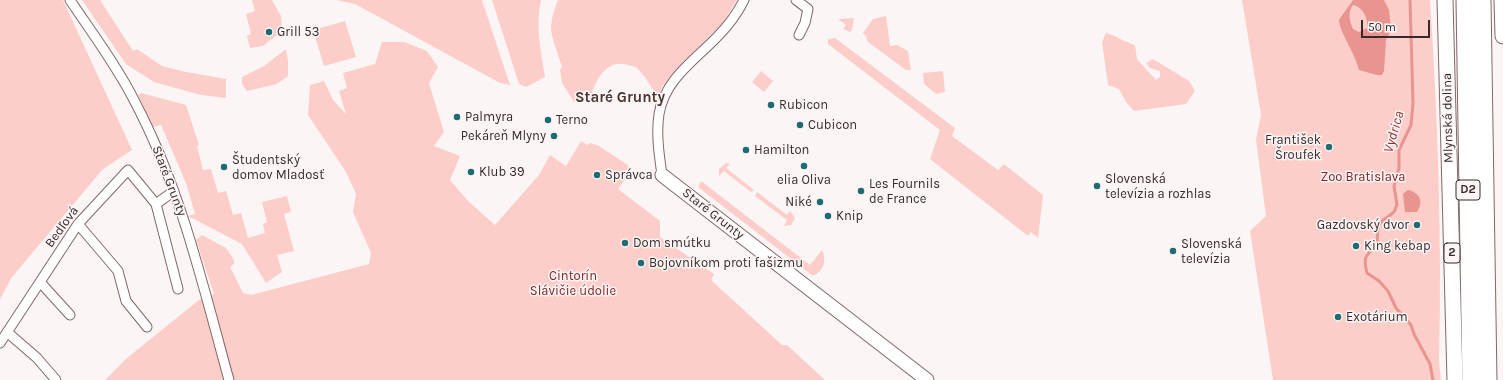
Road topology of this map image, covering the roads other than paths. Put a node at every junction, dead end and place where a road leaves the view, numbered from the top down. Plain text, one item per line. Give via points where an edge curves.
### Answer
1 (70, 0) edge
2 (744, 0) edge
3 (796, 0) edge
4 (1445, 0) edge
5 (1465, 0) edge
6 (1482, 0) edge
7 (1502, 0) edge
8 (799, 35) dead end
9 (1503, 36) edge
10 (662, 175) joint
11 (174, 191) junction
12 (156, 204) junction
13 (78, 224) junction
14 (40, 282) junction
15 (178, 289) dead end
16 (70, 315) dead end
17 (147, 327) dead end
18 (7, 332) junction
19 (0, 343) edge
20 (56, 380) edge
21 (228, 380) edge
22 (927, 380) edge
23 (1455, 380) edge
24 (1471, 380) edge
25 (1488, 380) edge

1 - 11 street, Staré Grunty via 135,102
2 - 10 street, Staré Grunty via 729,24 681,71 667,90 658,127
3 - 8 street via 808,8
4 - 23 main road, Mlynská dolina / 2
5 - 24 highway, D2
6 - 25 highway, D2
7 - 9 main road
10 - 22 street, Staré Grunty
11 - 12 street
11 - 21 street, Staré Grunty
12 - 13 street, Bedľová via 128,170
12 - 15 street, Bedľová
13 - 14 street, Bedľová
13 - 17 street via 118,271 126,301
14 - 16 street
14 - 18 street, Bedľová
18 - 19 street, Bedľová
18 - 20 street via 37,358

